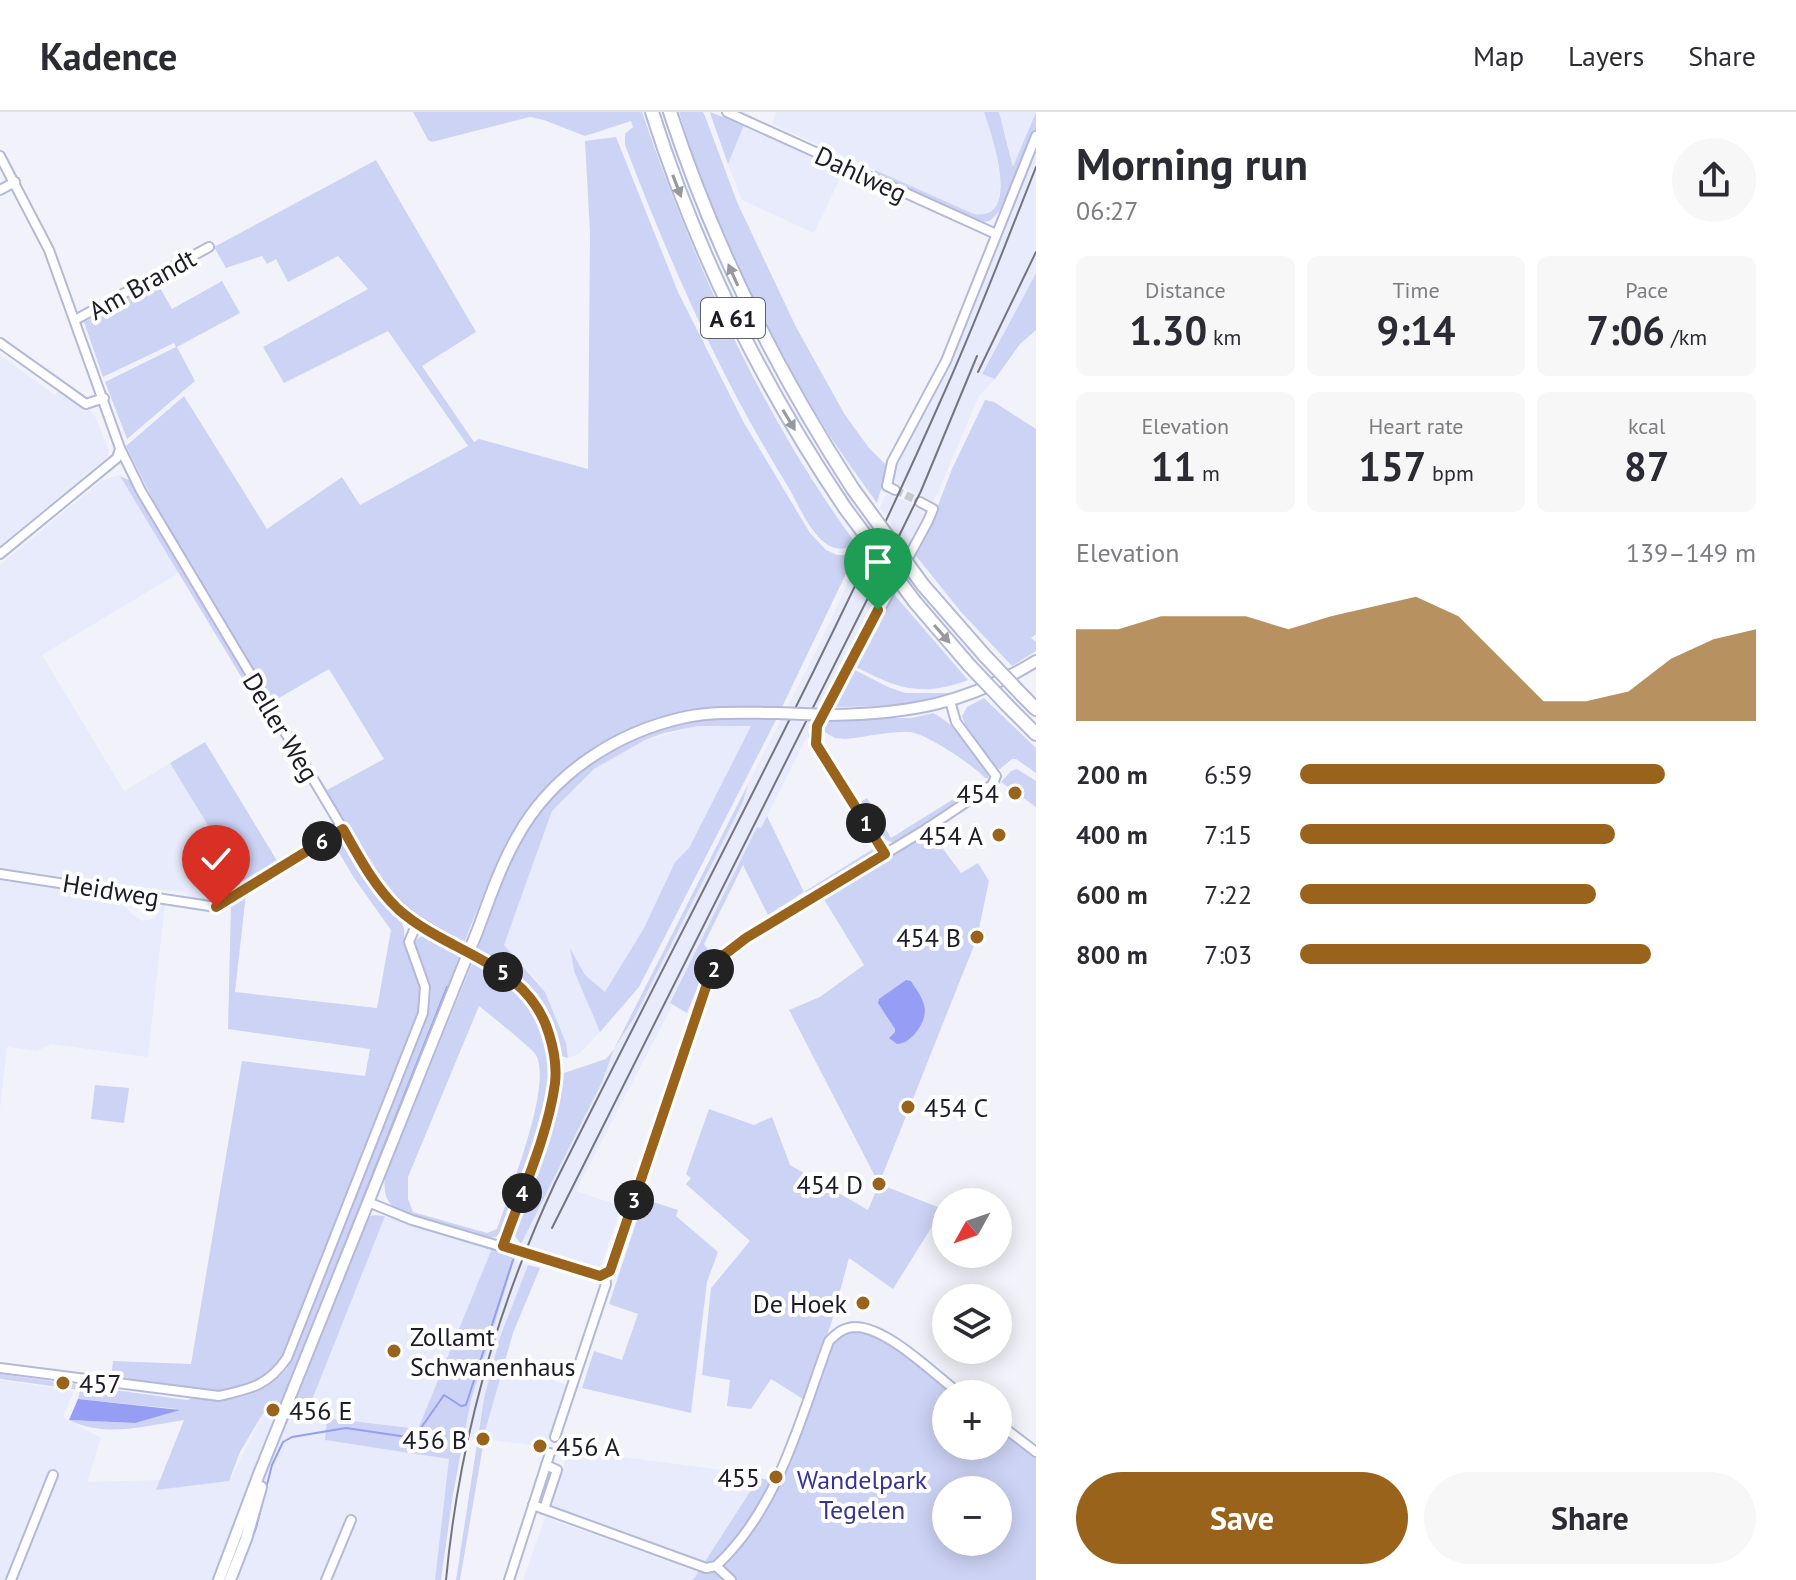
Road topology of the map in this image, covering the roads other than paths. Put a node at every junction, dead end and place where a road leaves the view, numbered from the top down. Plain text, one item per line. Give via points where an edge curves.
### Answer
1 (652, 112) edge
2 (670, 112) edge
3 (727, 112) edge
4 (1036, 136) edge
5 (0, 156) edge
6 (15, 182) junction
7 (0, 190) edge
8 (996, 234) junction
9 (209, 247) dead end
10 (75, 320) junction
11 (0, 343) edge
12 (104, 398) junction
13 (120, 448) junction
14 (895, 490) dead end
15 (920, 502) dead end
16 (0, 554) edge
17 (1036, 661) edge
18 (950, 701) junction
19 (1036, 709) edge
20 (1036, 734) edge
21 (343, 829) junction
22 (885, 854) junction
23 (0, 874) edge
24 (417, 923) junction
25 (368, 1202) junction
26 (503, 1246) junction
27 (605, 1275) junction
28 (0, 1368) edge
29 (942, 1380) edge
30 (1012, 1434) edge
31 (555, 1437) dead end
32 (1036, 1452) edge
33 (268, 1453) junction
34 (550, 1453) dead end
35 (546, 1465) junction
36 (53, 1475) dead end
37 (533, 1505) junction
38 (544, 1509) junction
39 (351, 1520) dead end
40 (716, 1566) junction
41 (11, 1580) edge
42 (219, 1580) edge
43 (230, 1580) edge
44 (326, 1580) edge
45 (509, 1580) edge
46 (731, 1580) edge

1 -> 20 highway, A 61, bridge via 691,223 780,405 845,508 915,602
19 -> 2 highway, A 61, bridge via 923,585 795,398 708,218
3 - 8 street, Dahlweg
4 - 8 street
5 - 6 street, Deller Weg
6 - 7 street
6 - 10 street, Deller Weg via 49,250
8 - 14 street via 946,361 888,472 887,486
9 - 10 street, Am Brandt
10 - 12 street, Deller Weg
11 - 12 street via 86,404
12 - 13 street, Deller Weg
13 - 16 street via 117,458
13 - 21 street, Deller Weg via 162,528
15 - 22 street via 933,509 924,529 814,736
17 - 18 main road
18 - 22 street via 956,722 996,776 992,785
18 - 25 main road, bridge via 879,714 687,717 630,734 579,765 543,800 517,836
21 - 23 street, Heidweg via 216,907
21 - 24 street, Deller Weg via 383,893
22 - 27 street via 720,958
24 - 26 street, Deller Weg via 516,982 540,1012 553,1046 552,1100
24 - 28 street via 409,942 425,987 423,1013 287,1358 271,1379 219,1396
25 - 26 street
25 - 33 main road
26 - 27 street
27 - 31 street
29 - 40 street via 886,1337 857,1327 837,1333 829,1341 768,1500
30 - 32 street
33 - 42 main road
33 - 43 main road
34 - 35 street
35 - 37 street
35 - 38 street via 557,1470
36 - 41 street
37 - 38 street
37 - 45 street
38 - 40 street via 706,1568
39 - 44 street
40 - 46 street

